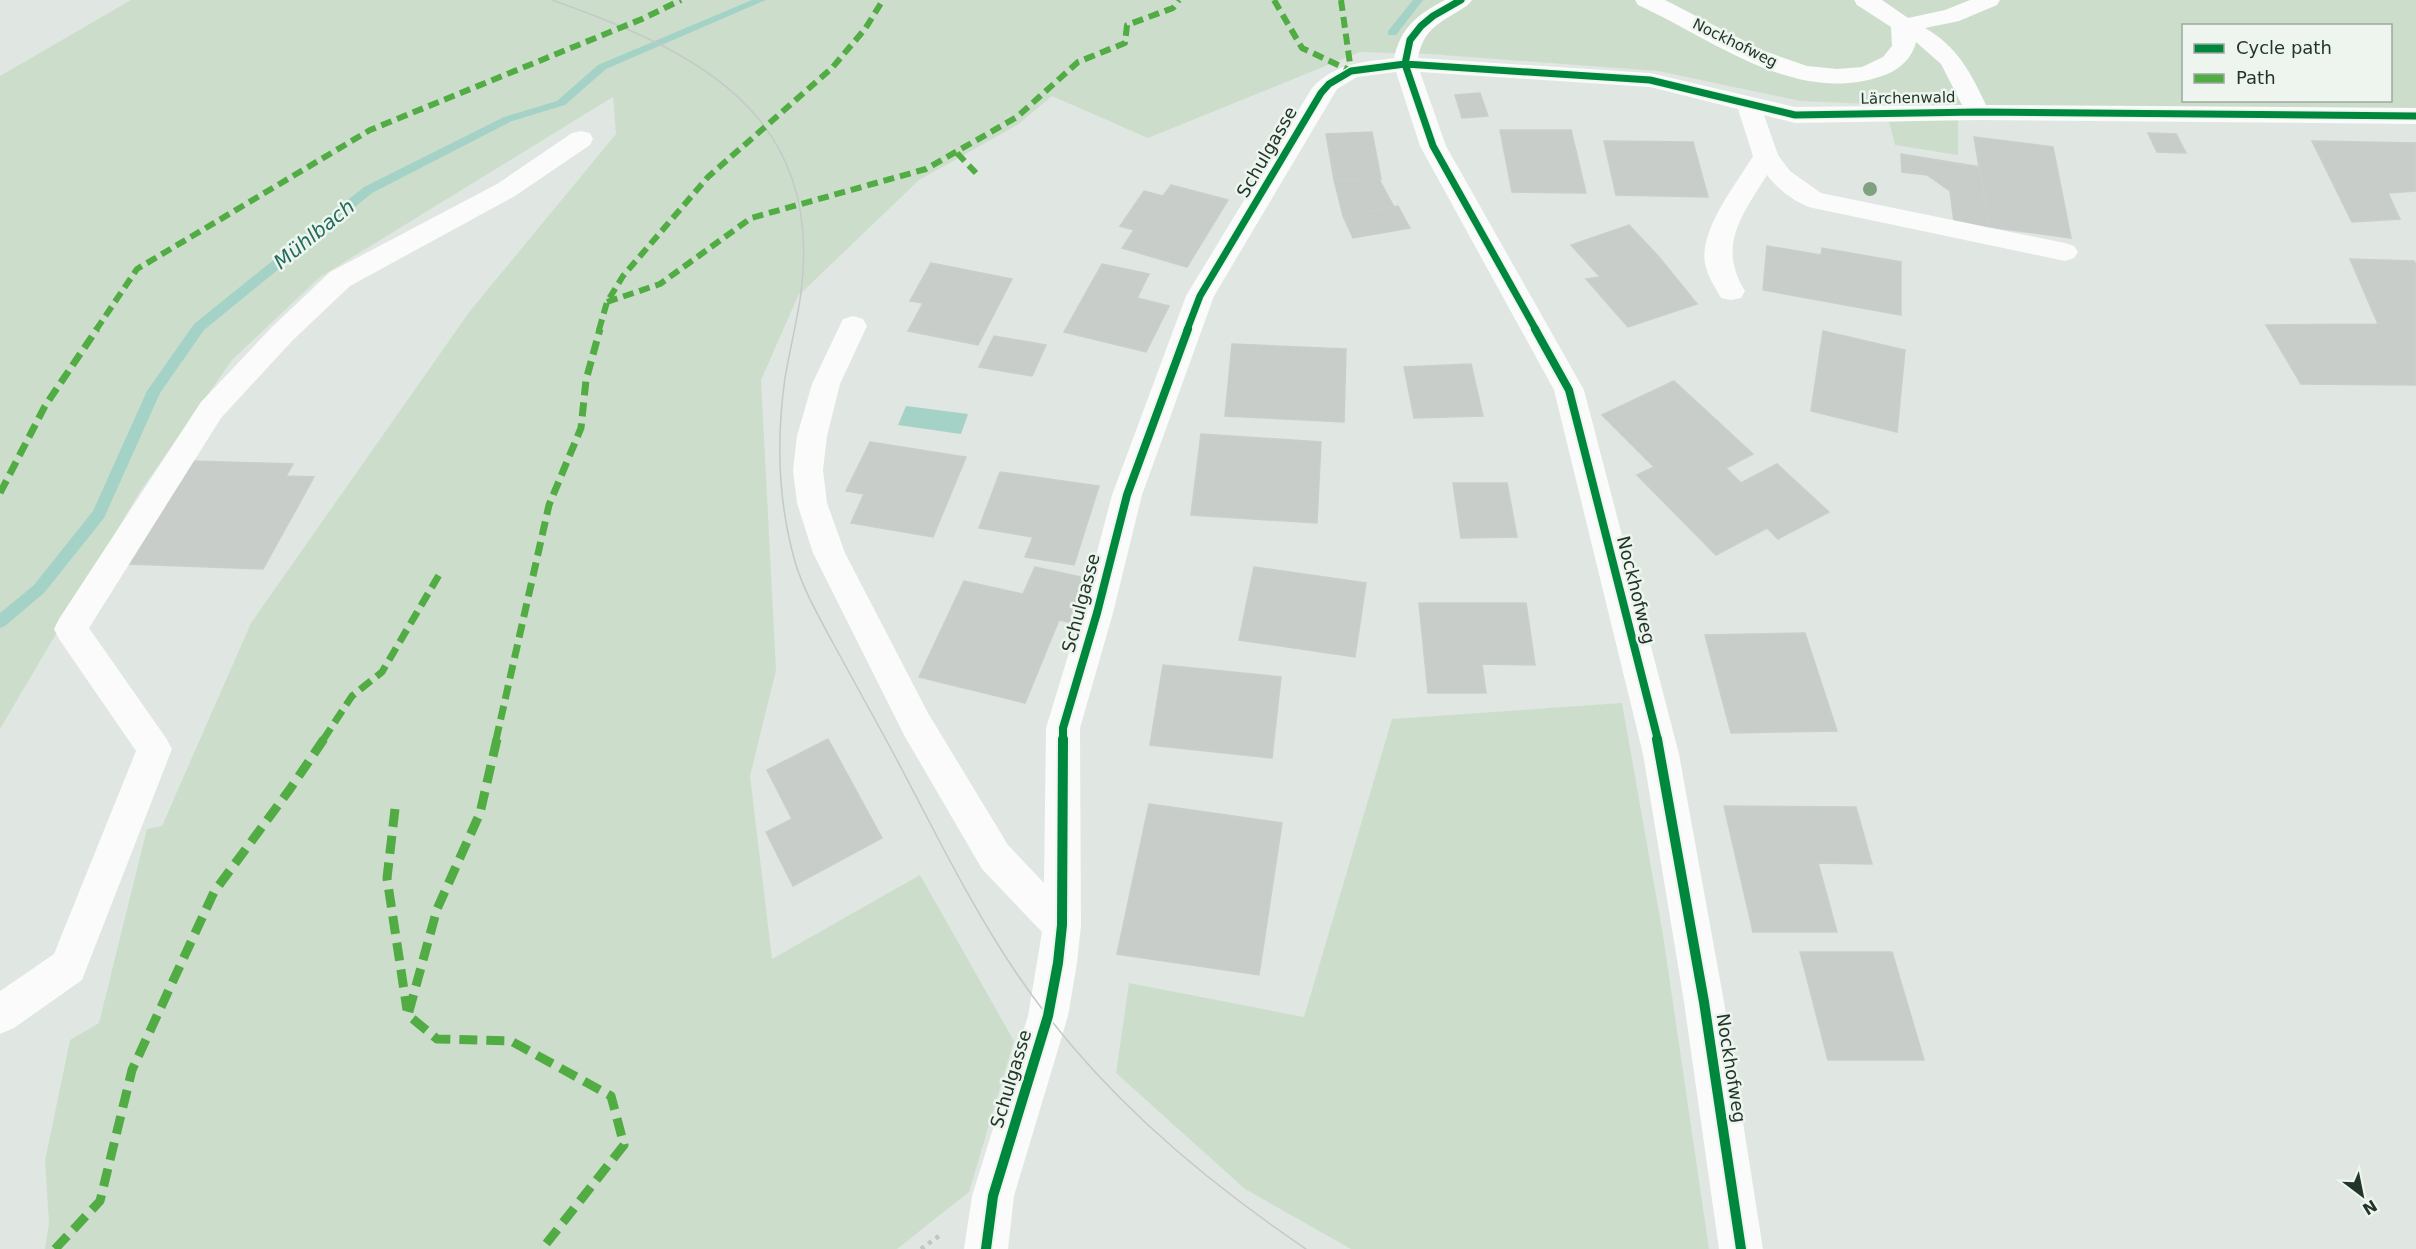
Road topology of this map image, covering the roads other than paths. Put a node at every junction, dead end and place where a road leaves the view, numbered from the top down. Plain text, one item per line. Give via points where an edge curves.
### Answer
1 (1461, 0) edge
2 (1646, 0) edge
3 (1865, 0) edge
4 (1989, 0) edge
5 (1902, 26) junction
6 (1405, 64) junction
7 (1748, 103) junction
8 (1978, 112) junction
9 (2416, 116) edge
10 (581, 139) dead end
11 (1766, 156) junction
12 (2066, 252) dead end
13 (1731, 291) dead end
14 (853, 326) dead end
15 (1062, 925) junction
16 (0, 1014) edge
17 (986, 1249) edge
18 (1741, 1249) edge

1 - 6 street via 1421,26 1410,40
2 - 5 street, Nockhofweg via 1762,58 1795,70 1830,76 1863,74 1890,64 1903,48
3 - 5 street
4 - 5 street via 1950,16
5 - 8 street, Lärchenwald via 1926,36 1948,56
6 - 7 street, Lärchenwald via 1650,80
6 - 15 street, Schulgasse via 1351,71 1321,93 1200,296 1127,495 1063,728
6 - 18 street, Nockhofweg via 1433,146 1569,390 1661,754
7 - 8 street, Lärchenwald via 1795,115
7 - 11 street
8 - 9 street, Lärchenwald
10 - 16 street via 506,190 340,279 211,410 71,629 154,749 68,967
11 - 12 street via 1781,177 1813,200
11 - 13 street via 1722,230 1718,257 1721,275
14 - 15 street via 826,384 812,436 808,470 812,503 829,553 916,724 995,857
15 - 17 street, Schulgasse via 1048,1016 993,1196

